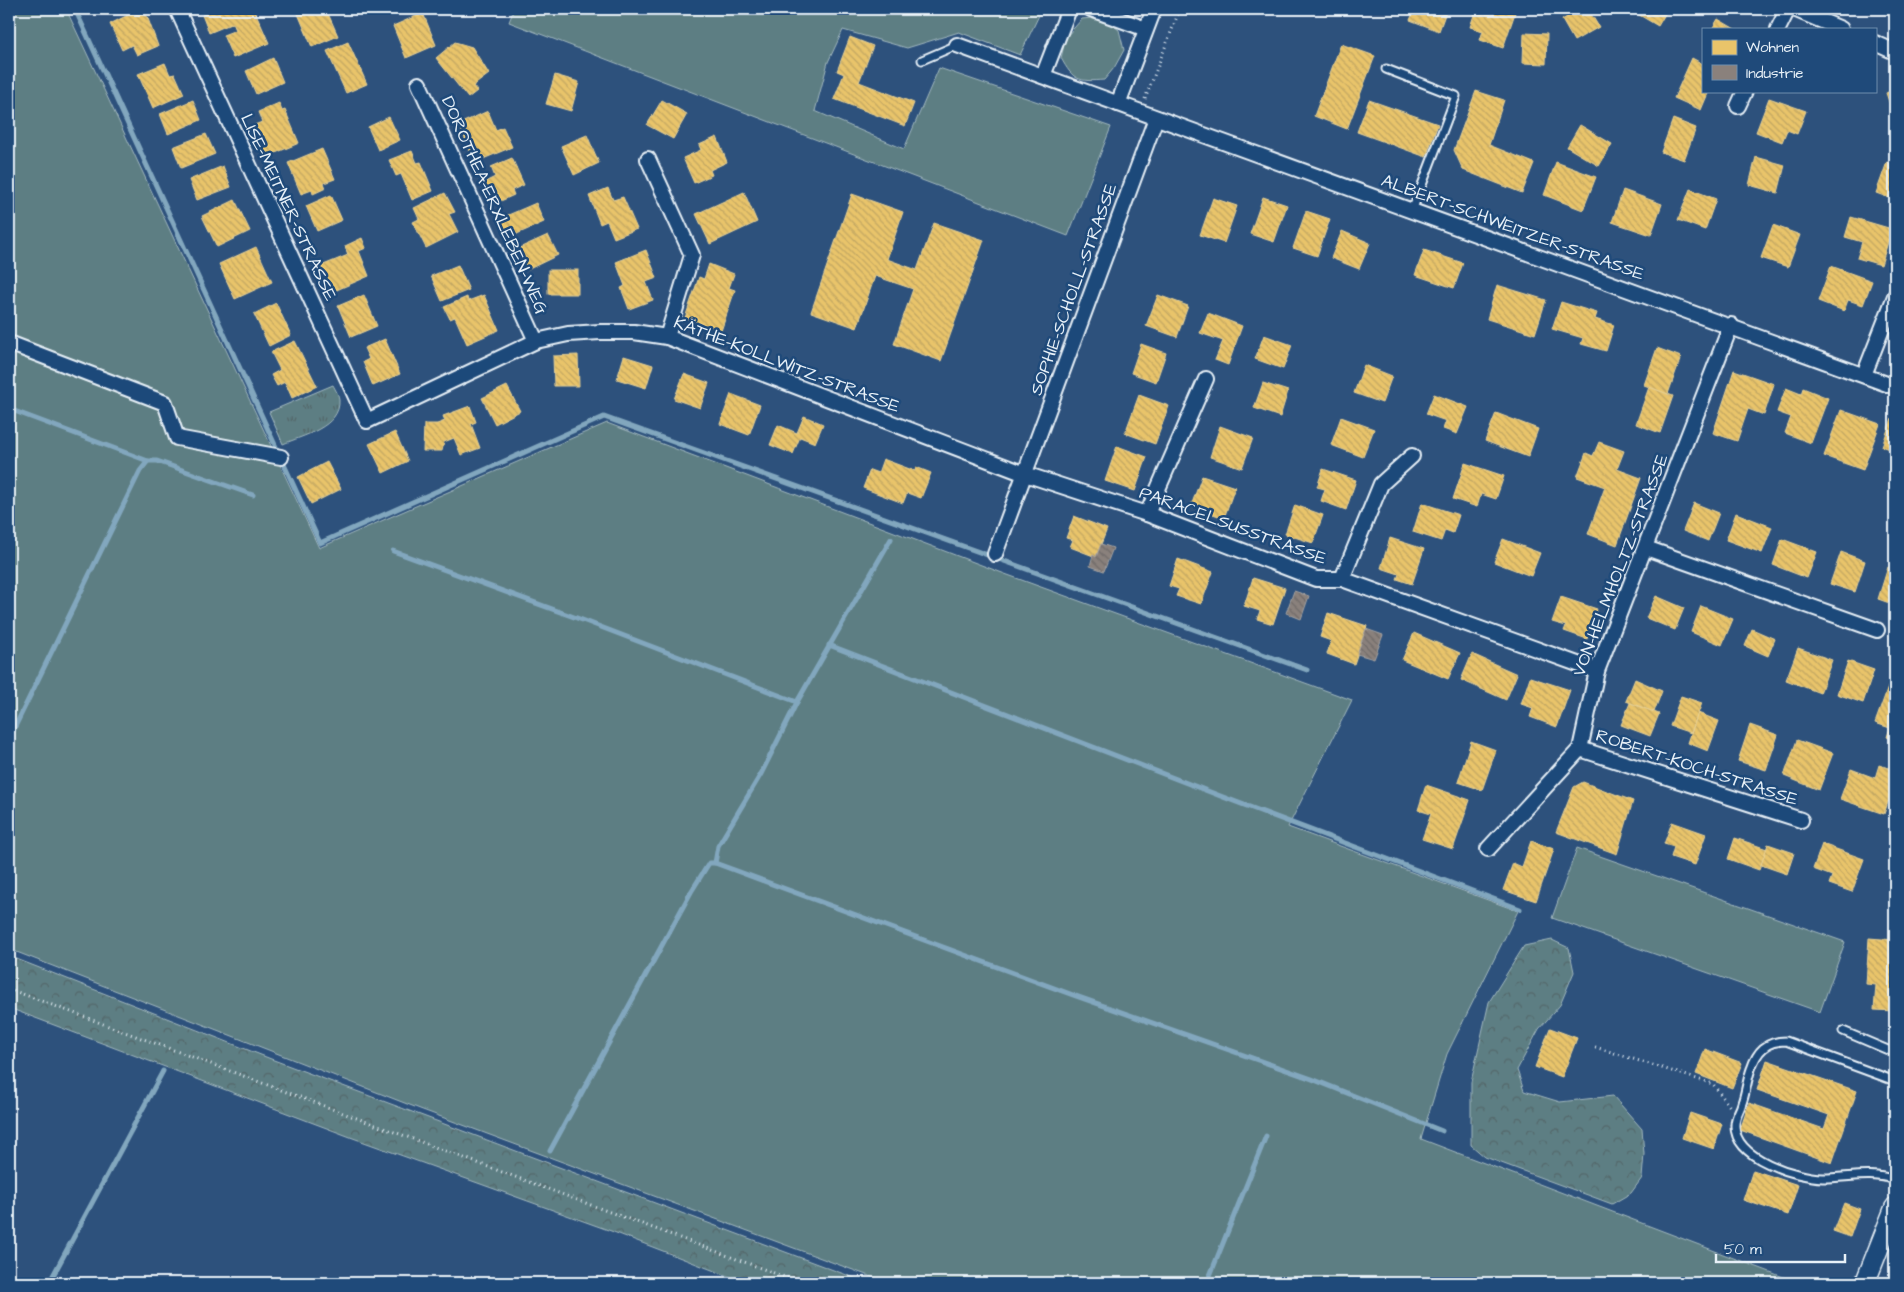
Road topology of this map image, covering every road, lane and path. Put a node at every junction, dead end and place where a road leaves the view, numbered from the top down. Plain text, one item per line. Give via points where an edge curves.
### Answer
1 (177, 9) edge
2 (1069, 9) edge
3 (1090, 9) edge
4 (1154, 9) edge
5 (1180, 9) edge
6 (1788, 9) edge
7 (1794, 9) edge
8 (1778, 28) edge
9 (1839, 28) edge
10 (1146, 29) junction
11 (1876, 43) edge
12 (957, 45) joint
13 (1895, 52) edge
14 (922, 60) dead end
15 (1386, 69) dead end
16 (1043, 76) junction
17 (419, 84) dead end
18 (1745, 92) edge
19 (1118, 104) junction
20 (1738, 106) dead end
21 (1140, 112) junction
22 (1156, 118) junction
23 (648, 159) dead end
24 (1412, 211) junction
25 (1895, 296) edge
26 (1731, 326) junction
27 (667, 337) junction
28 (536, 341) junction
29 (9, 342) edge
30 (1864, 375) junction
31 (1206, 379) dead end
32 (1895, 387) edge
33 (367, 421) joint
34 (1412, 456) dead end
35 (281, 457) dead end
36 (1025, 474) junction
37 (1147, 514) junction
38 (1646, 548) junction
39 (995, 554) dead end
40 (1342, 579) junction
41 (1877, 630) dead end
42 (1598, 672) junction
43 (1580, 749) junction
44 (1801, 820) dead end
45 (1488, 850) dead end
46 (9, 989) edge
47 (1842, 1031) dead end
48 (1595, 1047) dead end
49 (1895, 1053) edge
50 (1895, 1081) edge
51 (1736, 1116) junction
52 (1895, 1180) edge
53 (1895, 1207) edge
54 (801, 1283) edge
55 (1865, 1283) edge

1 - 33 street, LISE-MEITNER-STRASSE
2 - 16 street
3 - 10 street
4 - 10 street
5 - 21 path
6 - 8 street
7 - 9 street
10 - 19 street
11 - 13 street
12 - 14 lane
12 - 16 street, ALBERT-SCHWEITZER-STRASSE
15 - 24 lane via 1456,96
16 - 19 street, ALBERT-SCHWEITZER-STRASSE
17 - 28 street, DOROTHEA-ERXLEBEN-WEG
18 - 20 street
19 - 21 street, ALBERT-SCHWEITZER-STRASSE
21 - 22 street, ALBERT-SCHWEITZER-STRASSE
22 - 24 street, ALBERT-SCHWEITZER-STRASSE
22 - 36 street, SOPHIE-SCHOLL-STRASSE
23 - 27 street via 692,255
24 - 26 street, ALBERT-SCHWEITZER-STRASSE
25 - 30 street
26 - 30 street, ALBERT-SCHWEITZER-STRASSE
26 - 38 street, VON-HELMHOLTZ-STRASSE
27 - 28 street, KÄTHE-KOLLWITZ-STRASSE via 634,332 600,332
27 - 36 street, KÄTHE-KOLLWITZ-STRASSE
28 - 33 street, KÄTHE-KOLLWITZ-STRASSE
29 - 35 street via 164,403 177,438
30 - 32 street, ALBERT-SCHWEITZER-STRASSE
31 - 37 street
34 - 40 street via 1381,484
36 - 37 street, PARACELSUSSTRASSE
36 - 39 street, SOPHIE-SCHOLL-STRASSE
37 - 40 street, PARACELSUSSTRASSE via 1316,579
38 - 41 street
38 - 42 street, VON-HELMHOLTZ-STRASSE
40 - 42 street, PARACELSUSSTRASSE
42 - 43 street, VON-HELMHOLTZ-STRASSE
43 - 44 street, ROBERT-KOCH-STRASSE
43 - 45 street, VON-HELMHOLTZ-STRASSE
46 - 54 path
47 - 49 lane
48 - 51 path via 1713,1084
50 - 51 lane via 1786,1041 1777,1041 1760,1050
51 - 52 lane via 1736,1134 1756,1158 1805,1176 1871,1175
53 - 55 street

